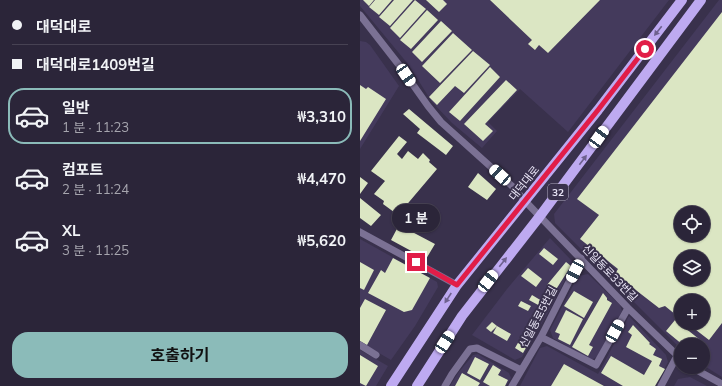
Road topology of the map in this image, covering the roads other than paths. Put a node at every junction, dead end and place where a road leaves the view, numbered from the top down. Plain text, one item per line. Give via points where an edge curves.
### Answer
1 (682, 0) edge
2 (701, 0) edge
3 (360, 16) edge
4 (525, 201) junction
5 (540, 216) junction
6 (360, 232) edge
7 (581, 258) junction
8 (457, 285) junction
9 (628, 308) junction
10 (541, 337) junction
11 (360, 346) edge
12 (674, 353) edge
13 (376, 355) dead end
14 (674, 366) edge
15 (521, 370) junction
16 (704, 374) edge
17 (722, 384) edge
18 (391, 386) edge
19 (417, 386) edge
20 (445, 386) edge
21 (512, 386) edge
22 (661, 386) edge

1 -> 4 main road, 대덕대로 / 32
5 -> 2 main road, 32
3 - 4 street, 신일동로33번길 via 441,122 512,186
4 - 5 street, 신일동로33번길
4 - 8 main road, 대덕대로 / 32
5 - 7 street, 신일동로33번길
19 -> 5 main road, 32 via 462,316
6 - 8 street
7 - 9 street, 신일동로33번길
7 - 10 street, 신일동로5번길
8 -> 18 main road, 대덕대로 / 32
9 - 10 street via 596,366
9 - 12 street, 신일동로33번길
10 - 15 street, 신일동로5번길
11 - 13 street
14 - 22 street
15 - 20 street via 477,348 470,349
15 - 21 street, 신일동로5번길
16 - 17 street

